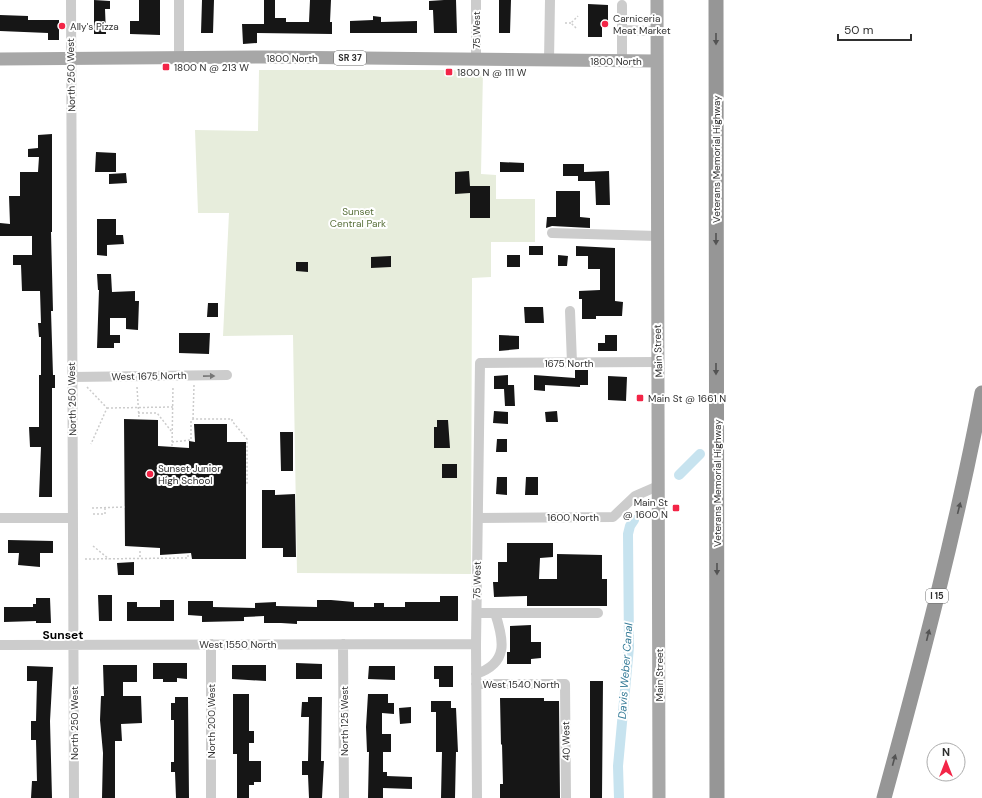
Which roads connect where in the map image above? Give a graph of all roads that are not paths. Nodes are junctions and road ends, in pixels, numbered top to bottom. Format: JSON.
{"nodes":[{"id":1,"x":71,"y":0,"type":"edge"},
{"id":2,"x":179,"y":0,"type":"edge"},
{"id":3,"x":476,"y":0,"type":"edge"},
{"id":4,"x":550,"y":0,"type":"edge"},
{"id":5,"x":657,"y":0,"type":"edge"},
{"id":6,"x":716,"y":0,"type":"edge"},
{"id":7,"x":622,"y":5,"type":"dead end"},
{"id":8,"x":622,"y":30,"type":"junction"},
{"id":9,"x":657,"y":30,"type":"junction"},
{"id":10,"x":179,"y":58,"type":"junction"},
{"id":11,"x":0,"y":59,"type":"edge"},
{"id":12,"x":72,"y":59,"type":"junction"},
{"id":13,"x":476,"y":59,"type":"junction"},
{"id":14,"x":549,"y":61,"type":"junction"},
{"id":15,"x":622,"y":61,"type":"junction"},
{"id":16,"x":656,"y":61,"type":"junction"},
{"id":17,"x":552,"y":233,"type":"dead end"},
{"id":18,"x":657,"y":236,"type":"junction"},
{"id":19,"x":570,"y":311,"type":"dead end"},
{"id":20,"x":658,"y":362,"type":"junction"},
{"id":21,"x":480,"y":363,"type":"joint"},
{"id":22,"x":572,"y":363,"type":"junction"},
{"id":23,"x":227,"y":375,"type":"dead end"},
{"id":24,"x":72,"y":377,"type":"junction"},
{"id":25,"x":982,"y":393,"type":"edge"},
{"id":26,"x":658,"y":486,"type":"junction"},
{"id":27,"x":0,"y":518,"type":"edge"},
{"id":28,"x":74,"y":518,"type":"junction"},
{"id":29,"x":478,"y":518,"type":"junction"},
{"id":30,"x":476,"y":613,"type":"junction"},
{"id":31,"x":495,"y":613,"type":"junction"},
{"id":32,"x":598,"y":613,"type":"dead end"},
{"id":33,"x":211,"y":644,"type":"junction"},
{"id":34,"x":343,"y":644,"type":"junction"},
{"id":35,"x":476,"y":644,"type":"junction"},
{"id":36,"x":0,"y":645,"type":"edge"},
{"id":37,"x":74,"y":645,"type":"junction"},
{"id":38,"x":476,"y":679,"type":"junction"},
{"id":39,"x":565,"y":684,"type":"joint"},
{"id":40,"x":74,"y":798,"type":"edge"},
{"id":41,"x":211,"y":798,"type":"edge"},
{"id":42,"x":344,"y":798,"type":"edge"},
{"id":43,"x":477,"y":798,"type":"edge"},
{"id":44,"x":566,"y":798,"type":"edge"},
{"id":45,"x":659,"y":798,"type":"edge"},
{"id":46,"x":717,"y":798,"type":"edge"},
{"id":47,"x":884,"y":798,"type":"edge"}],
"edges":[{"from":1,"to":12,"type":"street","name":"North 250 West"},
{"from":2,"to":10,"type":"street"},
{"from":3,"to":13,"type":"street","name":"75 West"},
{"from":4,"to":14,"type":"street"},
{"from":5,"to":9,"type":"main road","name":"Main Street"},
{"from":6,"to":46,"type":"highway","name":"Veterans Memorial Highway","one_way":true},
{"from":7,"to":8,"type":"street"},
{"from":8,"to":9,"type":"street"},
{"from":8,"to":15,"type":"street"},
{"from":9,"to":16,"type":"main road","name":"Main Street"},
{"from":10,"to":12,"type":"main road","name":"1800 North","number":"SR 37"},
{"from":10,"to":13,"type":"main road","name":"1800 North","number":"SR 37"},
{"from":11,"to":12,"type":"main road","name":"1800 North","number":"SR 37"},
{"from":12,"to":24,"type":"street","name":"North 250 West"},
{"from":13,"to":14,"type":"main road","name":"1800 North","number":"SR 37"},
{"from":14,"to":15,"type":"main road","name":"1800 North","number":"SR 37"},
{"from":15,"to":16,"type":"main road","name":"1800 North","number":"SR 37"},
{"from":16,"to":18,"type":"main road","name":"Main Street"},
{"from":17,"to":18,"type":"street"},
{"from":18,"to":20,"type":"main road","name":"Main Street"},
{"from":19,"to":22,"type":"street"},
{"from":20,"to":22,"type":"street","name":"1675 North"},
{"from":20,"to":26,"type":"main road","name":"Main Street"},
{"from":21,"to":22,"type":"street","name":"1675 North"},
{"from":21,"to":29,"type":"street","name":"75 West"},
{"from":24,"to":23,"type":"street","name":"West 1675 North","one_way":true},
{"from":24,"to":28,"type":"street","name":"North 250 West"},
{"from":47,"to":25,"type":"highway","number":"I 15","one_way":true},
{"from":26,"to":29,"type":"street","name":"1600 North"},
{"from":26,"to":45,"type":"main road","name":"Main Street"},
{"from":27,"to":28,"type":"street"},
{"from":28,"to":37,"type":"street","name":"North 250 West"},
{"from":29,"to":30,"type":"street","name":"75 West"},
{"from":30,"to":31,"type":"street"},
{"from":30,"to":35,"type":"street","name":"75 West"},
{"from":31,"to":32,"type":"street"},
{"from":31,"to":38,"type":"street"},
{"from":33,"to":34,"type":"street","name":"West 1550 North"},
{"from":33,"to":37,"type":"street","name":"West 1550 North"},
{"from":33,"to":41,"type":"street","name":"North 200 West"},
{"from":34,"to":35,"type":"street","name":"West 1550 North"},
{"from":34,"to":42,"type":"street","name":"North 125 West"},
{"from":35,"to":38,"type":"street","name":"75 West"},
{"from":36,"to":37,"type":"street","name":"West 1550 North"},
{"from":37,"to":40,"type":"street","name":"North 250 West"},
{"from":38,"to":39,"type":"street","name":"West 1540 North"},
{"from":38,"to":43,"type":"street","name":"75 West"},
{"from":39,"to":44,"type":"street","name":"40 West"}]}
